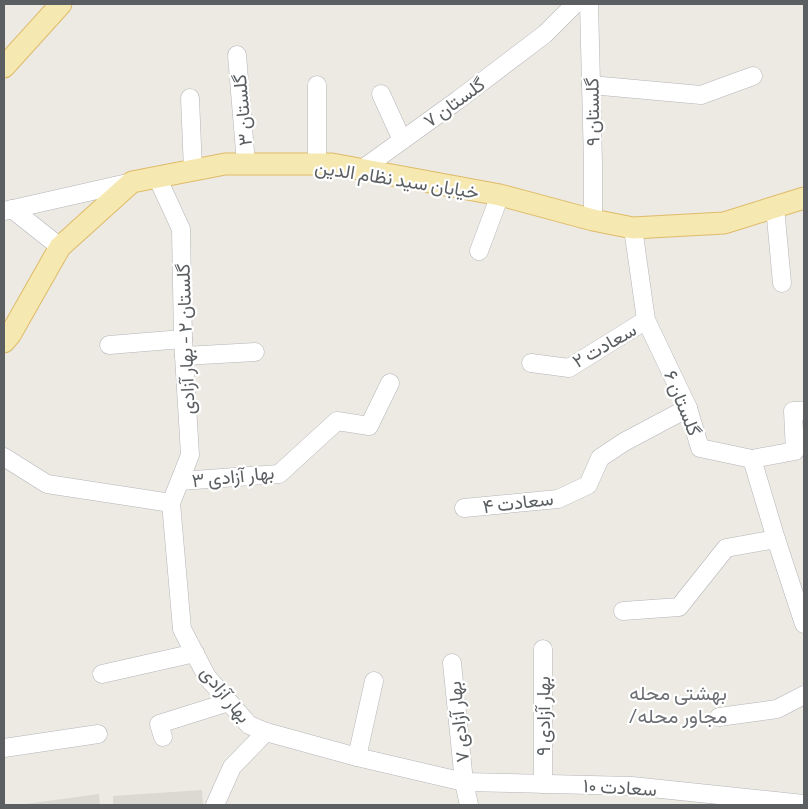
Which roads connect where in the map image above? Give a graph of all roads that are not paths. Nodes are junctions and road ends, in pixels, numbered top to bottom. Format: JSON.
{"nodes":[{"id":1,"x":61,"y":4,"type":"edge"},
{"id":2,"x":575,"y":4,"type":"edge"},
{"id":3,"x":589,"y":4,"type":"edge"},
{"id":4,"x":237,"y":55,"type":"dead end"},
{"id":5,"x":4,"y":67,"type":"edge"},
{"id":6,"x":753,"y":76,"type":"dead end"},
{"id":7,"x":317,"y":85,"type":"dead end"},
{"id":8,"x":591,"y":85,"type":"junction"},
{"id":9,"x":381,"y":94,"type":"dead end"},
{"id":10,"x":190,"y":98,"type":"dead end"},
{"id":11,"x":402,"y":140,"type":"junction"},
{"id":12,"x":246,"y":164,"type":"junction"},
{"id":13,"x":317,"y":164,"type":"junction"},
{"id":14,"x":193,"y":170,"type":"junction"},
{"id":15,"x":362,"y":170,"type":"junction"},
{"id":16,"x":157,"y":177,"type":"junction"},
{"id":17,"x":132,"y":182,"type":"junction"},
{"id":18,"x":500,"y":195,"type":"junction"},
{"id":19,"x":804,"y":198,"type":"edge"},
{"id":20,"x":775,"y":207,"type":"junction"},
{"id":21,"x":8,"y":210,"type":"edge"},
{"id":22,"x":593,"y":220,"type":"junction"},
{"id":23,"x":632,"y":228,"type":"junction"},
{"id":24,"x":60,"y":247,"type":"junction"},
{"id":25,"x":479,"y":251,"type":"dead end"},
{"id":26,"x":782,"y":282,"type":"dead end"},
{"id":27,"x":646,"y":320,"type":"junction"},
{"id":28,"x":4,"y":342,"type":"edge"},
{"id":29,"x":109,"y":345,"type":"dead end"},
{"id":30,"x":184,"y":347,"type":"junction"},
{"id":31,"x":255,"y":352,"type":"dead end"},
{"id":32,"x":532,"y":363,"type":"dead end"},
{"id":33,"x":390,"y":383,"type":"dead end"},
{"id":34,"x":688,"y":408,"type":"junction"},
{"id":35,"x":804,"y":411,"type":"edge"},
{"id":36,"x":4,"y":457,"type":"edge"},
{"id":37,"x":752,"y":459,"type":"junction"},
{"id":38,"x":180,"y":481,"type":"junction"},
{"id":39,"x":171,"y":503,"type":"junction"},
{"id":40,"x":464,"y":508,"type":"dead end"},
{"id":41,"x":776,"y":539,"type":"junction"},
{"id":42,"x":623,"y":611,"type":"dead end"},
{"id":43,"x":804,"y":624,"type":"edge"},
{"id":44,"x":543,"y":649,"type":"dead end"},
{"id":45,"x":195,"y":653,"type":"junction"},
{"id":46,"x":452,"y":663,"type":"dead end"},
{"id":47,"x":102,"y":674,"type":"dead end"},
{"id":48,"x":374,"y":681,"type":"dead end"},
{"id":49,"x":804,"y":695,"type":"edge"},
{"id":50,"x":229,"y":702,"type":"junction"},
{"id":51,"x":719,"y":717,"type":"dead end"},
{"id":52,"x":266,"y":732,"type":"junction"},
{"id":53,"x":98,"y":734,"type":"dead end"},
{"id":54,"x":164,"y":737,"type":"dead end"},
{"id":55,"x":4,"y":748,"type":"edge"},
{"id":56,"x":357,"y":757,"type":"junction"},
{"id":57,"x":464,"y":782,"type":"junction"},
{"id":58,"x":543,"y":784,"type":"junction"},
{"id":59,"x":804,"y":804,"type":"edge"},
{"id":60,"x":215,"y":805,"type":"edge"},
{"id":61,"x":469,"y":805,"type":"edge"}],
"edges":[{"from":1,"to":5,"type":"main road"},
{"from":2,"to":11,"type":"street","name":"گلستان ۷"},
{"from":3,"to":8,"type":"street","name":"گلستان ۹"},
{"from":4,"to":12,"type":"street","name":"گلستان ۳"},
{"from":6,"to":8,"type":"street"},
{"from":7,"to":13,"type":"street"},
{"from":8,"to":22,"type":"street","name":"گلستان ۹"},
{"from":9,"to":11,"type":"street"},
{"from":10,"to":14,"type":"street"},
{"from":11,"to":15,"type":"street","name":"گلستان ۷"},
{"from":12,"to":13,"type":"main road","name":"خیابان سید نظام الدین"},
{"from":12,"to":14,"type":"main road","name":"خیابان سید نظام الدین"},
{"from":13,"to":15,"type":"main road","name":"خیابان سید نظام الدین"},
{"from":14,"to":16,"type":"main road","name":"خیابان سید نظام الدین"},
{"from":15,"to":18,"type":"main road","name":"خیابان سید نظام الدین"},
{"from":16,"to":17,"type":"main road","name":"خیابان سید نظام الدین"},
{"from":16,"to":30,"type":"street","name":"گلستان ۲ - بهار آزادی"},
{"from":17,"to":21,"type":"street"},
{"from":17,"to":24,"type":"main road"},
{"from":18,"to":22,"type":"main road","name":"خیابان سید نظام الدین"},
{"from":18,"to":25,"type":"street"},
{"from":19,"to":20,"type":"main road","name":"خیابان سید نظام الدین"},
{"from":20,"to":23,"type":"main road","name":"خیابان سید نظام الدین"},
{"from":20,"to":26,"type":"street"},
{"from":21,"to":24,"type":"street"},
{"from":22,"to":23,"type":"main road","name":"خیابان سید نظام الدین"},
{"from":23,"to":27,"type":"street","name":"گلستان ۶"},
{"from":24,"to":28,"type":"main road"},
{"from":27,"to":32,"type":"street","name":"سعادت ۲"},
{"from":27,"to":34,"type":"street","name":"گلستان ۶"},
{"from":29,"to":30,"type":"street"},
{"from":30,"to":31,"type":"street"},
{"from":30,"to":38,"type":"street","name":"گلستان ۲ - بهار آزادی"},
{"from":33,"to":38,"type":"street","name":"بهار آزادی ۳"},
{"from":34,"to":37,"type":"street","name":"گلستان ۶"},
{"from":34,"to":40,"type":"street","name":"سعادت ۴"},
{"from":35,"to":37,"type":"street"},
{"from":36,"to":39,"type":"street"},
{"from":37,"to":41,"type":"street"},
{"from":38,"to":39,"type":"street","name":"گلستان ۲ - بهار آزادی"},
{"from":39,"to":45,"type":"street","name":"بهار آزادی"},
{"from":41,"to":42,"type":"street"},
{"from":41,"to":43,"type":"street"},
{"from":44,"to":58,"type":"street","name":"بهار آزادی ۹"},
{"from":45,"to":47,"type":"street"},
{"from":45,"to":50,"type":"street","name":"بهار آزادی"},
{"from":46,"to":57,"type":"street","name":"بهار آزادی ۷"},
{"from":48,"to":56,"type":"street"},
{"from":49,"to":51,"type":"street"},
{"from":50,"to":52,"type":"street","name":"بهار آزادی"},
{"from":50,"to":54,"type":"street"},
{"from":52,"to":56,"type":"street","name":"بهار آزادی"},
{"from":52,"to":60,"type":"street"},
{"from":53,"to":55,"type":"street"},
{"from":56,"to":57,"type":"street","name":"بهار آزادی"},
{"from":57,"to":58,"type":"street","name":"سعادت ۱۰"},
{"from":57,"to":61,"type":"street","name":"بهار آزادی ۷"},
{"from":58,"to":59,"type":"street","name":"سعادت ۱۰"}]}
